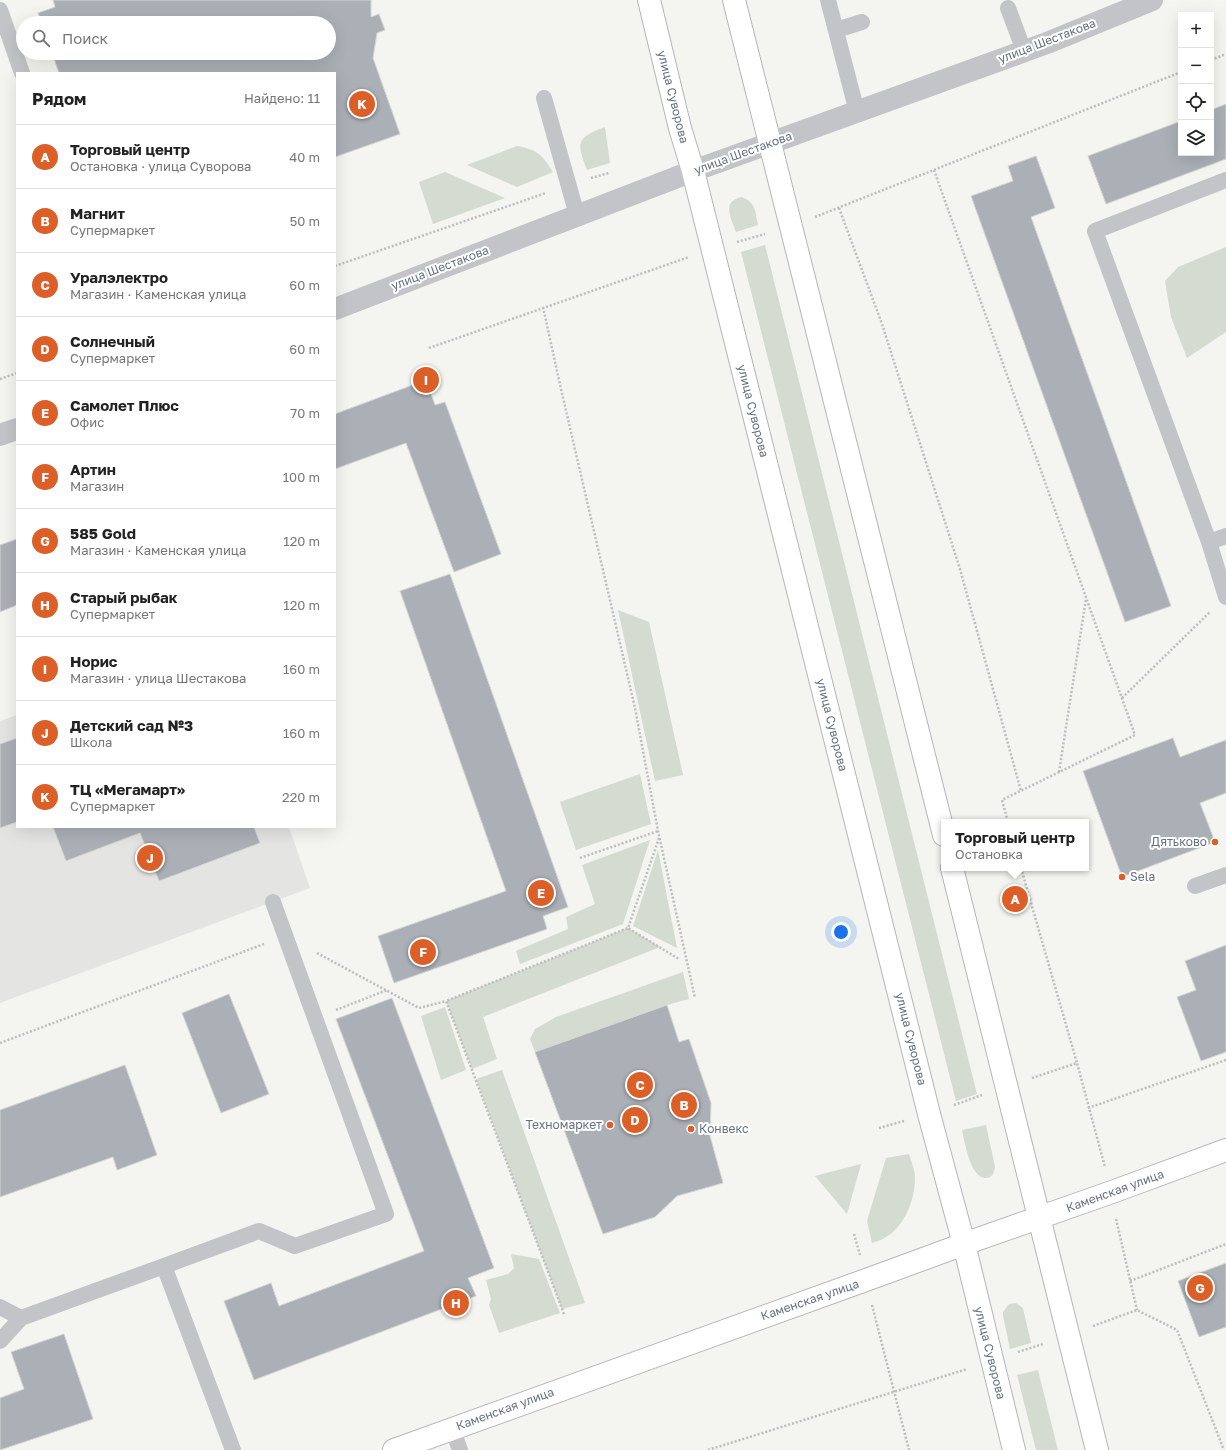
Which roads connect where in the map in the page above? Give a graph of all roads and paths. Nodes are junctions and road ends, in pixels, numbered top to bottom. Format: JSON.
{"nodes":[{"id":1,"x":649,"y":0,"type":"edge"},
{"id":2,"x":734,"y":0,"type":"edge"},
{"id":3,"x":828,"y":0,"type":"edge"},
{"id":4,"x":1152,"y":0,"type":"edge"},
{"id":5,"x":1008,"y":8,"type":"dead end"},
{"id":6,"x":0,"y":10,"type":"edge"},
{"id":7,"x":862,"y":22,"type":"dead end"},
{"id":8,"x":836,"y":30,"type":"junction"},
{"id":9,"x":1024,"y":51,"type":"junction"},
{"id":10,"x":1226,"y":54,"type":"edge"},
{"id":11,"x":16,"y":56,"type":"edge"},
{"id":12,"x":1214,"y":59,"type":"edge"},
{"id":13,"x":17,"y":60,"type":"edge"},
{"id":14,"x":22,"y":72,"type":"edge"},
{"id":15,"x":544,"y":98,"type":"dead end"},
{"id":16,"x":857,"y":112,"type":"junction"},
{"id":17,"x":771,"y":143,"type":"junction"},
{"id":18,"x":934,"y":170,"type":"dead end"},
{"id":19,"x":693,"y":171,"type":"junction"},
{"id":20,"x":611,"y":173,"type":"dead end"},
{"id":21,"x":1226,"y":180,"type":"edge"},
{"id":22,"x":567,"y":186,"type":"junction"},
{"id":23,"x":839,"y":208,"type":"dead end"},
{"id":24,"x":576,"y":215,"type":"junction"},
{"id":25,"x":336,"y":266,"type":"edge"},
{"id":26,"x":543,"y":307,"type":"dead end"},
{"id":27,"x":336,"y":309,"type":"edge"},
{"id":28,"x":16,"y":373,"type":"edge"},
{"id":29,"x":0,"y":379,"type":"edge"},
{"id":30,"x":16,"y":429,"type":"edge"},
{"id":31,"x":0,"y":435,"type":"edge"},
{"id":32,"x":1226,"y":536,"type":"edge"},
{"id":33,"x":1209,"y":542,"type":"junction"},
{"id":34,"x":1226,"y":597,"type":"edge"},
{"id":35,"x":1086,"y":599,"type":"junction"},
{"id":36,"x":1122,"y":698,"type":"junction"},
{"id":37,"x":1059,"y":772,"type":"junction"},
{"id":38,"x":1021,"y":791,"type":"junction"},
{"id":39,"x":1007,"y":819,"type":"edge"},
{"id":40,"x":941,"y":823,"type":"edge"},
{"id":41,"x":658,"y":831,"type":"junction"},
{"id":42,"x":660,"y":837,"type":"junction"},
{"id":43,"x":580,"y":858,"type":"dead end"},
{"id":44,"x":953,"y":871,"type":"edge"},
{"id":45,"x":1022,"y":871,"type":"edge"},
{"id":46,"x":1226,"y":875,"type":"edge"},
{"id":47,"x":1195,"y":886,"type":"dead end"},
{"id":48,"x":273,"y":902,"type":"dead end"},
{"id":49,"x":628,"y":928,"type":"junction"},
{"id":50,"x":285,"y":936,"type":"junction"},
{"id":51,"x":679,"y":959,"type":"dead end"},
{"id":52,"x":387,"y":990,"type":"junction"},
{"id":53,"x":695,"y":998,"type":"dead end"},
{"id":54,"x":446,"y":1000,"type":"junction"},
{"id":55,"x":315,"y":1018,"type":"junction"},
{"id":56,"x":0,"y":1043,"type":"edge"},
{"id":57,"x":1226,"y":1060,"type":"edge"},
{"id":58,"x":1076,"y":1063,"type":"dead end"},
{"id":59,"x":1088,"y":1108,"type":"dead end"},
{"id":60,"x":1226,"y":1150,"type":"edge"},
{"id":61,"x":1040,"y":1217,"type":"junction"},
{"id":62,"x":854,"y":1234,"type":"dead end"},
{"id":63,"x":964,"y":1244,"type":"junction"},
{"id":64,"x":1226,"y":1244,"type":"edge"},
{"id":65,"x":164,"y":1266,"type":"junction"},
{"id":66,"x":866,"y":1280,"type":"junction"},
{"id":67,"x":1130,"y":1280,"type":"dead end"},
{"id":68,"x":0,"y":1307,"type":"edge"},
{"id":69,"x":564,"y":1314,"type":"dead end"},
{"id":70,"x":21,"y":1318,"type":"junction"},
{"id":71,"x":1069,"y":1335,"type":"junction"},
{"id":72,"x":0,"y":1340,"type":"edge"},
{"id":73,"x":992,"y":1361,"type":"junction"},
{"id":74,"x":893,"y":1393,"type":"junction"},
{"id":75,"x":452,"y":1428,"type":"junction"},
{"id":76,"x":233,"y":1450,"type":"edge"},
{"id":77,"x":394,"y":1450,"type":"edge"},
{"id":78,"x":460,"y":1450,"type":"edge"},
{"id":79,"x":708,"y":1450,"type":"edge"},
{"id":80,"x":909,"y":1450,"type":"edge"},
{"id":81,"x":1014,"y":1450,"type":"edge"},
{"id":82,"x":1097,"y":1450,"type":"edge"},
{"id":83,"x":1224,"y":1450,"type":"edge"}],
"edges":[{"from":1,"to":19,"type":"main road","name":"улица Суворова"},
{"from":2,"to":17,"type":"main road"},
{"from":3,"to":8,"type":"lane"},
{"from":4,"to":9,"type":"street","name":"улица Шестакова"},
{"from":5,"to":9,"type":"lane"},
{"from":6,"to":11,"type":"lane"},
{"from":7,"to":8,"type":"lane"},
{"from":8,"to":16,"type":"lane"},
{"from":9,"to":16,"type":"street","name":"улица Шестакова"},
{"from":10,"to":12,"type":"path"},
{"from":13,"to":14,"type":"lane"},
{"from":15,"to":22,"type":"lane"},
{"from":16,"to":17,"type":"street","name":"улица Шестакова"},
{"from":17,"to":19,"type":"street","name":"улица Шестакова"},
{"from":17,"to":40,"type":"main road"},
{"from":18,"to":35,"type":"path"},
{"from":19,"to":24,"type":"street","name":"улица Шестакова"},
{"from":19,"to":63,"type":"main road","name":"улица Суворова"},
{"from":20,"to":22,"type":"path"},
{"from":21,"to":33,"type":"lane"},
{"from":22,"to":24,"type":"lane"},
{"from":22,"to":25,"type":"path"},
{"from":23,"to":38,"type":"path"},
{"from":24,"to":27,"type":"street","name":"улица Шестакова"},
{"from":26,"to":41,"type":"path"},
{"from":28,"to":29,"type":"path"},
{"from":30,"to":31,"type":"street"},
{"from":32,"to":33,"type":"lane"},
{"from":33,"to":34,"type":"lane"},
{"from":34,"to":36,"type":"path"},
{"from":35,"to":36,"type":"path"},
{"from":35,"to":37,"type":"path"},
{"from":36,"to":37,"type":"path"},
{"from":37,"to":38,"type":"path"},
{"from":38,"to":39,"type":"path"},
{"from":41,"to":42,"type":"path"},
{"from":41,"to":43,"type":"path"},
{"from":42,"to":49,"type":"path"},
{"from":42,"to":53,"type":"path"},
{"from":44,"to":61,"type":"main road"},
{"from":45,"to":58,"type":"path"},
{"from":46,"to":47,"type":"lane"},
{"from":48,"to":50,"type":"lane"},
{"from":49,"to":51,"type":"path"},
{"from":49,"to":54,"type":"path"},
{"from":50,"to":52,"type":"path"},
{"from":50,"to":55,"type":"lane"},
{"from":50,"to":56,"type":"path"},
{"from":52,"to":54,"type":"path"},
{"from":52,"to":55,"type":"path"},
{"from":54,"to":69,"type":"path"},
{"from":55,"to":65,"type":"lane"},
{"from":57,"to":59,"type":"path"},
{"from":60,"to":61,"type":"main road","name":"Каменская улица"},
{"from":61,"to":63,"type":"main road","name":"Каменская улица"},
{"from":61,"to":71,"type":"main road"},
{"from":62,"to":66,"type":"path"},
{"from":63,"to":66,"type":"main road","name":"Каменская улица"},
{"from":63,"to":73,"type":"main road","name":"улица Суворова"},
{"from":64,"to":67,"type":"path"},
{"from":65,"to":70,"type":"lane"},
{"from":65,"to":76,"type":"lane"},
{"from":66,"to":74,"type":"path"},
{"from":66,"to":75,"type":"main road","name":"Каменская улица"},
{"from":68,"to":70,"type":"lane"},
{"from":70,"to":72,"type":"lane"},
{"from":71,"to":73,"type":"path"},
{"from":71,"to":82,"type":"main road"},
{"from":71,"to":83,"type":"path"},
{"from":73,"to":74,"type":"path"},
{"from":73,"to":81,"type":"main road","name":"улица Суворова"},
{"from":74,"to":79,"type":"path"},
{"from":74,"to":80,"type":"path"},
{"from":75,"to":77,"type":"main road","name":"Каменская улица"},
{"from":75,"to":78,"type":"lane"}]}
